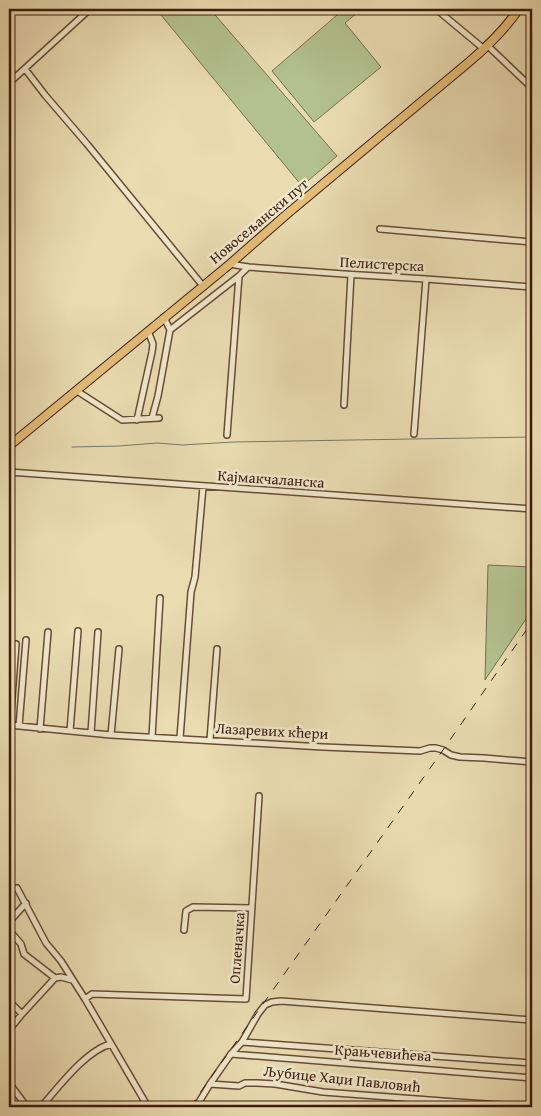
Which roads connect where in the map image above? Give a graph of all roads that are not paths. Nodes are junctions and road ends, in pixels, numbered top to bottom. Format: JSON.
{"nodes":[{"id":1,"x":90,"y":9,"type":"edge"},
{"id":2,"x":436,"y":9,"type":"edge"},
{"id":3,"x":520,"y":9,"type":"edge"},
{"id":4,"x":486,"y":48,"type":"junction"},
{"id":5,"x":25,"y":69,"type":"junction"},
{"id":6,"x":9,"y":83,"type":"edge"},
{"id":7,"x":532,"y":88,"type":"edge"},
{"id":8,"x":380,"y":229,"type":"dead end"},
{"id":9,"x":532,"y":242,"type":"edge"},
{"id":10,"x":230,"y":264,"type":"junction"},
{"id":11,"x":248,"y":267,"type":"junction"},
{"id":12,"x":351,"y":275,"type":"junction"},
{"id":13,"x":239,"y":276,"type":"junction"},
{"id":14,"x":426,"y":279,"type":"junction"},
{"id":15,"x":203,"y":286,"type":"junction"},
{"id":16,"x":532,"y":287,"type":"edge"},
{"id":17,"x":164,"y":317,"type":"junction"},
{"id":18,"x":170,"y":330,"type":"junction"},
{"id":19,"x":148,"y":331,"type":"junction"},
{"id":20,"x":77,"y":391,"type":"junction"},
{"id":21,"x":344,"y":405,"type":"dead end"},
{"id":22,"x":152,"y":418,"type":"junction"},
{"id":23,"x":159,"y":418,"type":"dead end"},
{"id":24,"x":137,"y":420,"type":"junction"},
{"id":25,"x":414,"y":434,"type":"dead end"},
{"id":26,"x":227,"y":435,"type":"dead end"},
{"id":27,"x":9,"y":446,"type":"edge"},
{"id":28,"x":9,"y":472,"type":"edge"},
{"id":29,"x":203,"y":487,"type":"junction"},
{"id":30,"x":532,"y":510,"type":"edge"},
{"id":31,"x":160,"y":598,"type":"dead end"},
{"id":32,"x":78,"y":631,"type":"dead end"},
{"id":33,"x":48,"y":632,"type":"dead end"},
{"id":34,"x":98,"y":632,"type":"dead end"},
{"id":35,"x":26,"y":640,"type":"dead end"},
{"id":36,"x":16,"y":644,"type":"dead end"},
{"id":37,"x":119,"y":649,"type":"dead end"},
{"id":38,"x":217,"y":649,"type":"dead end"},
{"id":39,"x":9,"y":725,"type":"edge"},
{"id":40,"x":19,"y":726,"type":"junction"},
{"id":41,"x":40,"y":729,"type":"junction"},
{"id":42,"x":70,"y":731,"type":"junction"},
{"id":43,"x":90,"y":733,"type":"junction"},
{"id":44,"x":111,"y":735,"type":"junction"},
{"id":45,"x":152,"y":737,"type":"junction"},
{"id":46,"x":180,"y":738,"type":"junction"},
{"id":47,"x":210,"y":740,"type":"junction"},
{"id":48,"x":532,"y":762,"type":"edge"},
{"id":49,"x":259,"y":796,"type":"dead end"},
{"id":50,"x":17,"y":888,"type":"dead end"},
{"id":51,"x":26,"y":903,"type":"junction"},
{"id":52,"x":252,"y":908,"type":"junction"},
{"id":53,"x":9,"y":922,"type":"edge"},
{"id":54,"x":9,"y":930,"type":"edge"},
{"id":55,"x":184,"y":930,"type":"dead end"},
{"id":56,"x":55,"y":978,"type":"junction"},
{"id":57,"x":73,"y":981,"type":"junction"},
{"id":58,"x":85,"y":999,"type":"junction"},
{"id":59,"x":9,"y":1001,"type":"edge"},
{"id":60,"x":22,"y":1014,"type":"junction"},
{"id":61,"x":532,"y":1020,"type":"edge"},
{"id":62,"x":9,"y":1030,"type":"edge"},
{"id":63,"x":242,"y":1042,"type":"junction"},
{"id":64,"x":111,"y":1044,"type":"junction"},
{"id":65,"x":231,"y":1054,"type":"junction"},
{"id":66,"x":532,"y":1063,"type":"edge"},
{"id":67,"x":532,"y":1078,"type":"edge"},
{"id":68,"x":9,"y":1083,"type":"edge"},
{"id":69,"x":210,"y":1084,"type":"junction"},
{"id":70,"x":532,"y":1095,"type":"edge"},
{"id":71,"x":27,"y":1107,"type":"edge"},
{"id":72,"x":41,"y":1107,"type":"edge"},
{"id":73,"x":148,"y":1107,"type":"edge"},
{"id":74,"x":196,"y":1107,"type":"edge"},
{"id":75,"x":531,"y":1107,"type":"edge"}],
"edges":[{"from":1,"to":5,"type":"street"},
{"from":2,"to":4,"type":"street"},
{"from":3,"to":4,"type":"main road","name":"Новосељански пут"},
{"from":4,"to":7,"type":"street"},
{"from":4,"to":10,"type":"main road","name":"Новосељански пут"},
{"from":5,"to":6,"type":"street"},
{"from":5,"to":15,"type":"street"},
{"from":8,"to":9,"type":"street"},
{"from":10,"to":11,"type":"street","name":"Пелистерска"},
{"from":10,"to":15,"type":"main road","name":"Новосељански пут"},
{"from":11,"to":12,"type":"street","name":"Пелистерска"},
{"from":11,"to":13,"type":"street"},
{"from":12,"to":14,"type":"street","name":"Пелистерска"},
{"from":12,"to":21,"type":"street"},
{"from":13,"to":18,"type":"street"},
{"from":13,"to":26,"type":"street"},
{"from":14,"to":16,"type":"street","name":"Пелистерска"},
{"from":14,"to":25,"type":"street"},
{"from":15,"to":17,"type":"main road","name":"Новосељански пут"},
{"from":17,"to":18,"type":"street"},
{"from":17,"to":19,"type":"main road","name":"Новосељански пут"},
{"from":18,"to":22,"type":"street"},
{"from":19,"to":20,"type":"main road","name":"Новосељански пут"},
{"from":19,"to":24,"type":"street"},
{"from":20,"to":24,"type":"street"},
{"from":20,"to":27,"type":"main road","name":"Новосељански пут"},
{"from":22,"to":23,"type":"street"},
{"from":22,"to":24,"type":"street"},
{"from":28,"to":29,"type":"street","name":"Кајмакчаланска"},
{"from":29,"to":30,"type":"street","name":"Кајмакчаланска"},
{"from":29,"to":46,"type":"street"},
{"from":31,"to":45,"type":"street"},
{"from":32,"to":42,"type":"street"},
{"from":33,"to":41,"type":"street"},
{"from":34,"to":43,"type":"street"},
{"from":35,"to":40,"type":"street"},
{"from":36,"to":39,"type":"street"},
{"from":37,"to":44,"type":"street"},
{"from":38,"to":47,"type":"street"},
{"from":39,"to":40,"type":"street","name":"Лазаревих кћери"},
{"from":40,"to":41,"type":"street","name":"Лазаревих кћери"},
{"from":41,"to":42,"type":"street","name":"Лазаревих кћери"},
{"from":42,"to":43,"type":"street","name":"Лазаревих кћери"},
{"from":43,"to":44,"type":"street","name":"Лазаревих кћери"},
{"from":44,"to":45,"type":"street","name":"Лазаревих кћери"},
{"from":45,"to":46,"type":"street","name":"Лазаревих кћери"},
{"from":46,"to":47,"type":"street","name":"Лазаревих кћери"},
{"from":47,"to":48,"type":"street","name":"Лазаревих кћери"},
{"from":49,"to":52,"type":"street","name":"Опленачка"},
{"from":50,"to":51,"type":"street"},
{"from":51,"to":53,"type":"street"},
{"from":51,"to":57,"type":"street"},
{"from":52,"to":55,"type":"street"},
{"from":52,"to":58,"type":"street","name":"Опленачка"},
{"from":54,"to":56,"type":"street"},
{"from":56,"to":57,"type":"street"},
{"from":56,"to":60,"type":"street"},
{"from":57,"to":58,"type":"street"},
{"from":58,"to":64,"type":"street"},
{"from":59,"to":60,"type":"street"},
{"from":60,"to":62,"type":"street"},
{"from":61,"to":63,"type":"street"},
{"from":63,"to":65,"type":"street"},
{"from":63,"to":66,"type":"street"},
{"from":64,"to":72,"type":"street"},
{"from":64,"to":73,"type":"street"},
{"from":65,"to":67,"type":"street","name":"Крањчевићева"},
{"from":65,"to":69,"type":"street"},
{"from":68,"to":71,"type":"street"},
{"from":69,"to":74,"type":"street"},
{"from":69,"to":75,"type":"street","name":"Љубице Хаџи Павловић"},
{"from":70,"to":75,"type":"street"}]}
